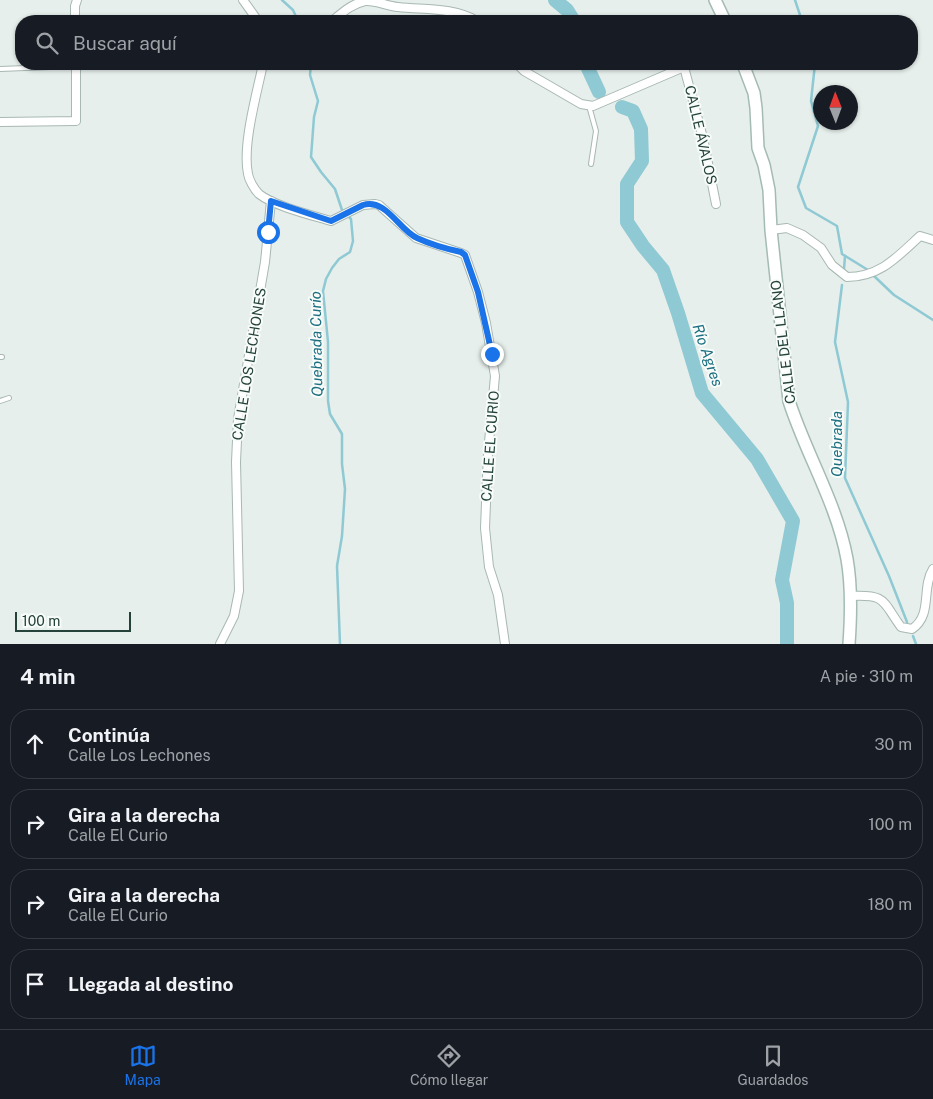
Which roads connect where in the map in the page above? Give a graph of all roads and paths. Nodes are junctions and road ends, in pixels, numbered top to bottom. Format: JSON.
{"nodes":[{"id":1,"x":77,"y":0,"type":"edge"},
{"id":2,"x":243,"y":0,"type":"edge"},
{"id":3,"x":419,"y":0,"type":"edge"},
{"id":4,"x":715,"y":0,"type":"edge"},
{"id":5,"x":424,"y":9,"type":"junction"},
{"id":6,"x":75,"y":15,"type":"edge"},
{"id":7,"x":254,"y":15,"type":"edge"},
{"id":8,"x":340,"y":15,"type":"edge"},
{"id":9,"x":465,"y":15,"type":"edge"},
{"id":10,"x":722,"y":15,"type":"edge"},
{"id":11,"x":15,"y":68,"type":"edge"},
{"id":12,"x":0,"y":69,"type":"edge"},
{"id":13,"x":76,"y":70,"type":"edge"},
{"id":14,"x":262,"y":70,"type":"edge"},
{"id":15,"x":523,"y":70,"type":"edge"},
{"id":16,"x":675,"y":70,"type":"edge"},
{"id":17,"x":687,"y":70,"type":"edge"},
{"id":18,"x":746,"y":70,"type":"edge"},
{"id":19,"x":589,"y":106,"type":"junction"},
{"id":20,"x":0,"y":122,"type":"edge"},
{"id":21,"x":591,"y":164,"type":"dead end"},
{"id":22,"x":271,"y":201,"type":"junction"},
{"id":23,"x":716,"y":204,"type":"dead end"},
{"id":24,"x":771,"y":230,"type":"junction"},
{"id":25,"x":933,"y":240,"type":"edge"},
{"id":26,"x":9,"y":398,"type":"dead end"},
{"id":27,"x":0,"y":401,"type":"edge"},
{"id":28,"x":933,"y":569,"type":"edge"},
{"id":29,"x":850,"y":596,"type":"junction"},
{"id":30,"x":220,"y":644,"type":"edge"},
{"id":31,"x":505,"y":644,"type":"edge"},
{"id":32,"x":849,"y":644,"type":"edge"}],
"edges":[{"from":1,"to":6,"type":"street"},
{"from":2,"to":7,"type":"street"},
{"from":3,"to":5,"type":"street"},
{"from":4,"to":10,"type":"main road"},
{"from":5,"to":8,"type":"street"},
{"from":5,"to":9,"type":"street"},
{"from":11,"to":12,"type":"lane"},
{"from":13,"to":20,"type":"street"},
{"from":14,"to":22,"type":"street","name":"CALLE EL CURIO"},
{"from":15,"to":19,"type":"street"},
{"from":16,"to":19,"type":"street"},
{"from":17,"to":23,"type":"street","name":"CALLE ÁVALOS"},
{"from":18,"to":24,"type":"main road","name":"CALLE DEL LLANO"},
{"from":19,"to":21,"type":"lane"},
{"from":22,"to":30,"type":"street","name":"CALLE LOS LECHONES"},
{"from":22,"to":31,"type":"street","name":"CALLE EL CURIO"},
{"from":24,"to":25,"type":"street"},
{"from":24,"to":29,"type":"main road","name":"CALLE DEL LLANO"},
{"from":26,"to":27,"type":"lane"},
{"from":28,"to":29,"type":"street"},
{"from":29,"to":32,"type":"main road","name":"CALLE DEL LLANO"}]}
